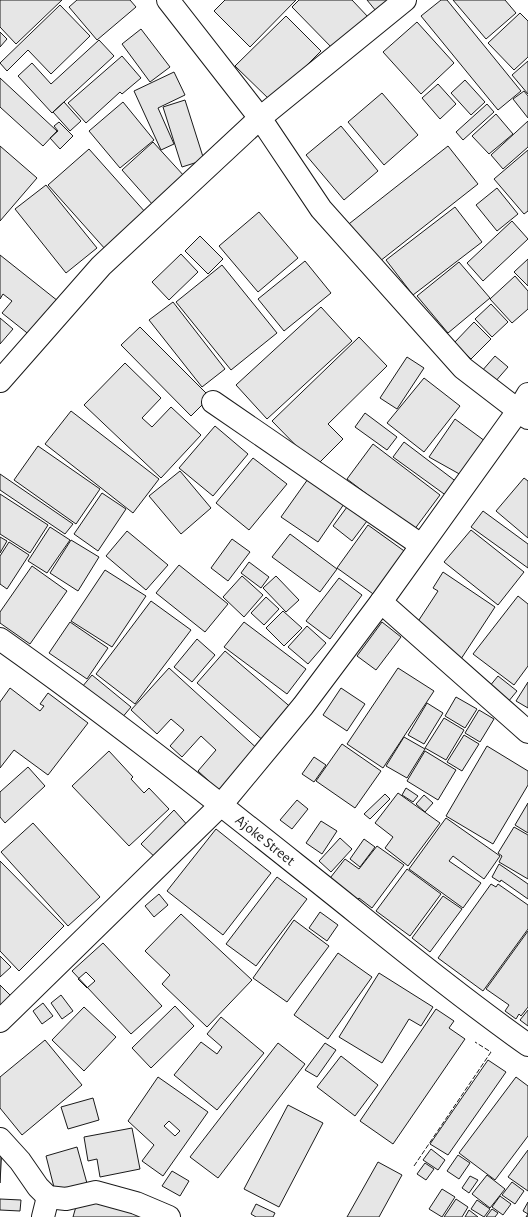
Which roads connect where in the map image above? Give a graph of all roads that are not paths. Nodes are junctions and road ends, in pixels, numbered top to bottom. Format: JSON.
{"nodes":[{"id":1,"x":168,"y":0,"type":"edge"},
{"id":2,"x":405,"y":0,"type":"edge"},
{"id":3,"x":260,"y":118,"type":"junction"},
{"id":4,"x":0,"y":381,"type":"edge"},
{"id":5,"x":213,"y":402,"type":"dead end"},
{"id":6,"x":525,"y":408,"type":"edge"},
{"id":7,"x":421,"y":545,"type":"junction"},
{"id":8,"x":381,"y":602,"type":"junction"},
{"id":9,"x":0,"y":638,"type":"edge"},
{"id":10,"x":528,"y":732,"type":"edge"},
{"id":11,"x":221,"y":805,"type":"junction"},
{"id":12,"x":0,"y":1021,"type":"edge"},
{"id":13,"x":528,"y":1045,"type":"edge"},
{"id":14,"x":0,"y":1139,"type":"edge"},
{"id":15,"x":45,"y":1207,"type":"edge"},
{"id":16,"x":169,"y":1217,"type":"edge"}],
"edges":[{"from":1,"to":3,"type":"street"},
{"from":2,"to":3,"type":"street"},
{"from":3,"to":4,"type":"street"},
{"from":3,"to":6,"type":"street"},
{"from":5,"to":7,"type":"street"},
{"from":6,"to":7,"type":"street"},
{"from":7,"to":8,"type":"street"},
{"from":8,"to":10,"type":"street"},
{"from":8,"to":11,"type":"street"},
{"from":9,"to":11,"type":"street","name":"Ajoke Street"},
{"from":11,"to":12,"type":"street"},
{"from":11,"to":13,"type":"street","name":"Ajoke Street"},
{"from":14,"to":15,"type":"street"},
{"from":15,"to":16,"type":"street"}]}
